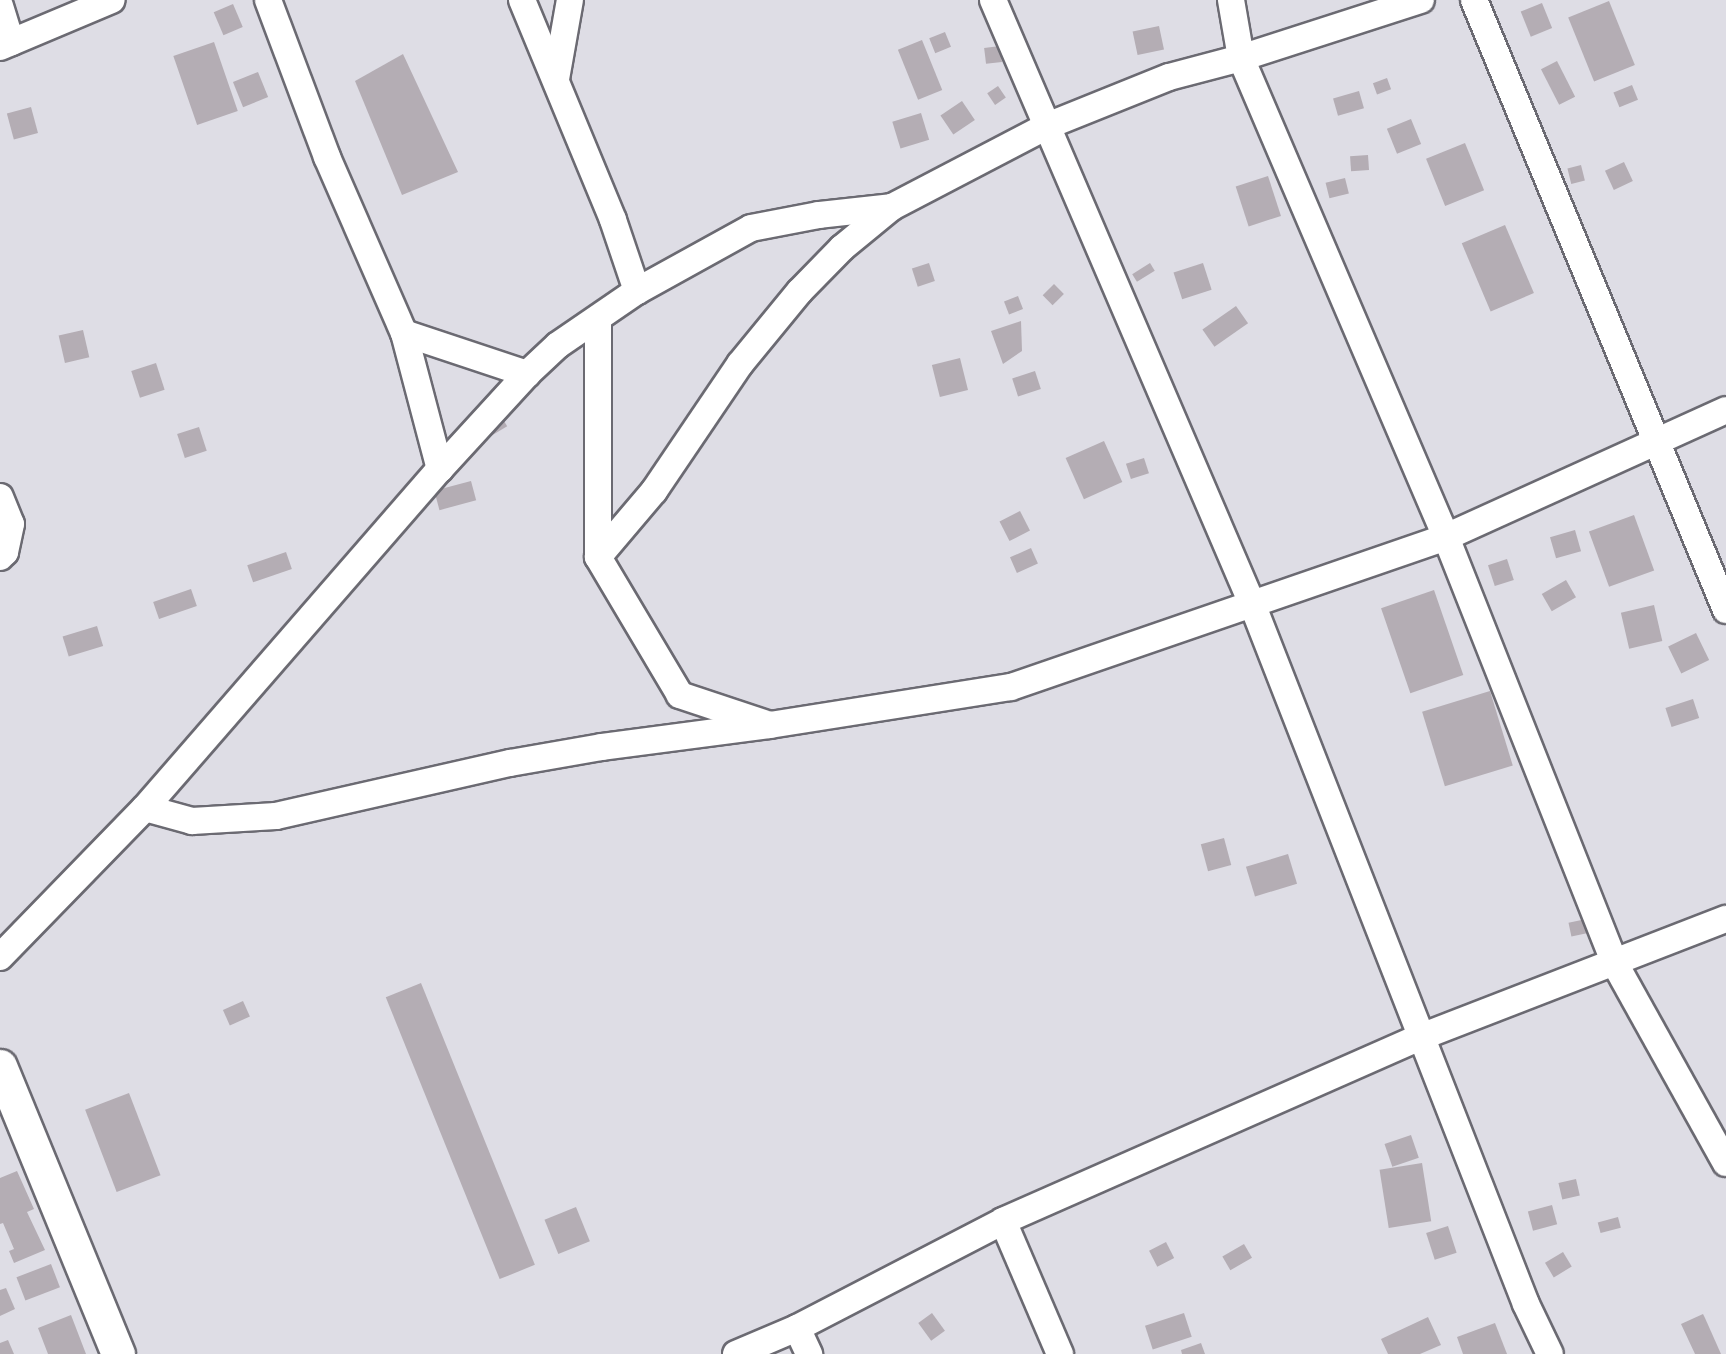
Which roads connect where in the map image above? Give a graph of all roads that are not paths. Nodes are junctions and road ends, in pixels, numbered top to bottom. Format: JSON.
{"nodes":[{"id":1,"x":112,"y":0,"type":"edge"},
{"id":2,"x":268,"y":0,"type":"edge"},
{"id":3,"x":522,"y":0,"type":"edge"},
{"id":4,"x":570,"y":0,"type":"edge"},
{"id":5,"x":993,"y":0,"type":"edge"},
{"id":6,"x":1232,"y":0,"type":"edge"},
{"id":7,"x":1421,"y":0,"type":"edge"},
{"id":8,"x":1473,"y":0,"type":"edge"},
{"id":9,"x":0,"y":6,"type":"edge"},
{"id":10,"x":6,"y":45,"type":"edge"},
{"id":11,"x":1241,"y":58,"type":"junction"},
{"id":12,"x":556,"y":79,"type":"junction"},
{"id":13,"x":1047,"y":126,"type":"junction"},
{"id":14,"x":892,"y":207,"type":"junction"},
{"id":15,"x":637,"y":291,"type":"junction"},
{"id":16,"x":598,"y":319,"type":"junction"},
{"id":17,"x":404,"y":333,"type":"junction"},
{"id":18,"x":527,"y":374,"type":"junction"},
{"id":19,"x":1726,"y":410,"type":"edge"},
{"id":20,"x":1657,"y":442,"type":"junction"},
{"id":21,"x":440,"y":469,"type":"junction"},
{"id":22,"x":0,"y":497,"type":"edge"},
{"id":23,"x":1446,"y":537,"type":"junction"},
{"id":24,"x":0,"y":557,"type":"edge"},
{"id":25,"x":598,"y":557,"type":"junction"},
{"id":26,"x":1253,"y":606,"type":"junction"},
{"id":27,"x":1726,"y":610,"type":"edge"},
{"id":28,"x":770,"y":725,"type":"junction"},
{"id":29,"x":145,"y":808,"type":"junction"},
{"id":30,"x":1726,"y":920,"type":"edge"},
{"id":31,"x":0,"y":957,"type":"edge"},
{"id":32,"x":1614,"y":962,"type":"junction"},
{"id":33,"x":1420,"y":1036,"type":"junction"},
{"id":34,"x":0,"y":1066,"type":"edge"},
{"id":35,"x":8,"y":1109,"type":"edge"},
{"id":36,"x":1726,"y":1162,"type":"edge"},
{"id":37,"x":1003,"y":1221,"type":"junction"},
{"id":38,"x":797,"y":1328,"type":"junction"},
{"id":39,"x":118,"y":1354,"type":"edge"},
{"id":40,"x":736,"y":1354,"type":"edge"},
{"id":41,"x":809,"y":1354,"type":"edge"},
{"id":42,"x":1060,"y":1354,"type":"edge"},
{"id":43,"x":1550,"y":1354,"type":"edge"}],
"edges":[{"from":1,"to":10,"type":"street"},
{"from":2,"to":17,"type":"street"},
{"from":3,"to":12,"type":"street"},
{"from":4,"to":12,"type":"street"},
{"from":5,"to":13,"type":"street"},
{"from":6,"to":11,"type":"street"},
{"from":7,"to":11,"type":"street"},
{"from":8,"to":20,"type":"street"},
{"from":9,"to":10,"type":"street"},
{"from":11,"to":13,"type":"street"},
{"from":11,"to":23,"type":"street"},
{"from":12,"to":15,"type":"street"},
{"from":13,"to":14,"type":"street"},
{"from":13,"to":26,"type":"street"},
{"from":14,"to":15,"type":"street"},
{"from":14,"to":25,"type":"street"},
{"from":15,"to":16,"type":"street"},
{"from":16,"to":18,"type":"street"},
{"from":16,"to":25,"type":"street"},
{"from":17,"to":18,"type":"street"},
{"from":17,"to":21,"type":"street"},
{"from":18,"to":21,"type":"street"},
{"from":19,"to":20,"type":"street"},
{"from":20,"to":23,"type":"street"},
{"from":20,"to":27,"type":"street"},
{"from":21,"to":29,"type":"street"},
{"from":22,"to":24,"type":"street"},
{"from":23,"to":26,"type":"street"},
{"from":23,"to":32,"type":"street"},
{"from":25,"to":28,"type":"street"},
{"from":26,"to":28,"type":"street"},
{"from":26,"to":33,"type":"street"},
{"from":28,"to":29,"type":"street"},
{"from":29,"to":31,"type":"street"},
{"from":30,"to":32,"type":"street"},
{"from":32,"to":33,"type":"street"},
{"from":32,"to":36,"type":"street"},
{"from":33,"to":37,"type":"street"},
{"from":33,"to":43,"type":"street"},
{"from":34,"to":35,"type":"street"},
{"from":35,"to":39,"type":"street"},
{"from":37,"to":38,"type":"street"},
{"from":37,"to":42,"type":"street"},
{"from":38,"to":40,"type":"street"},
{"from":38,"to":41,"type":"street"}]}
